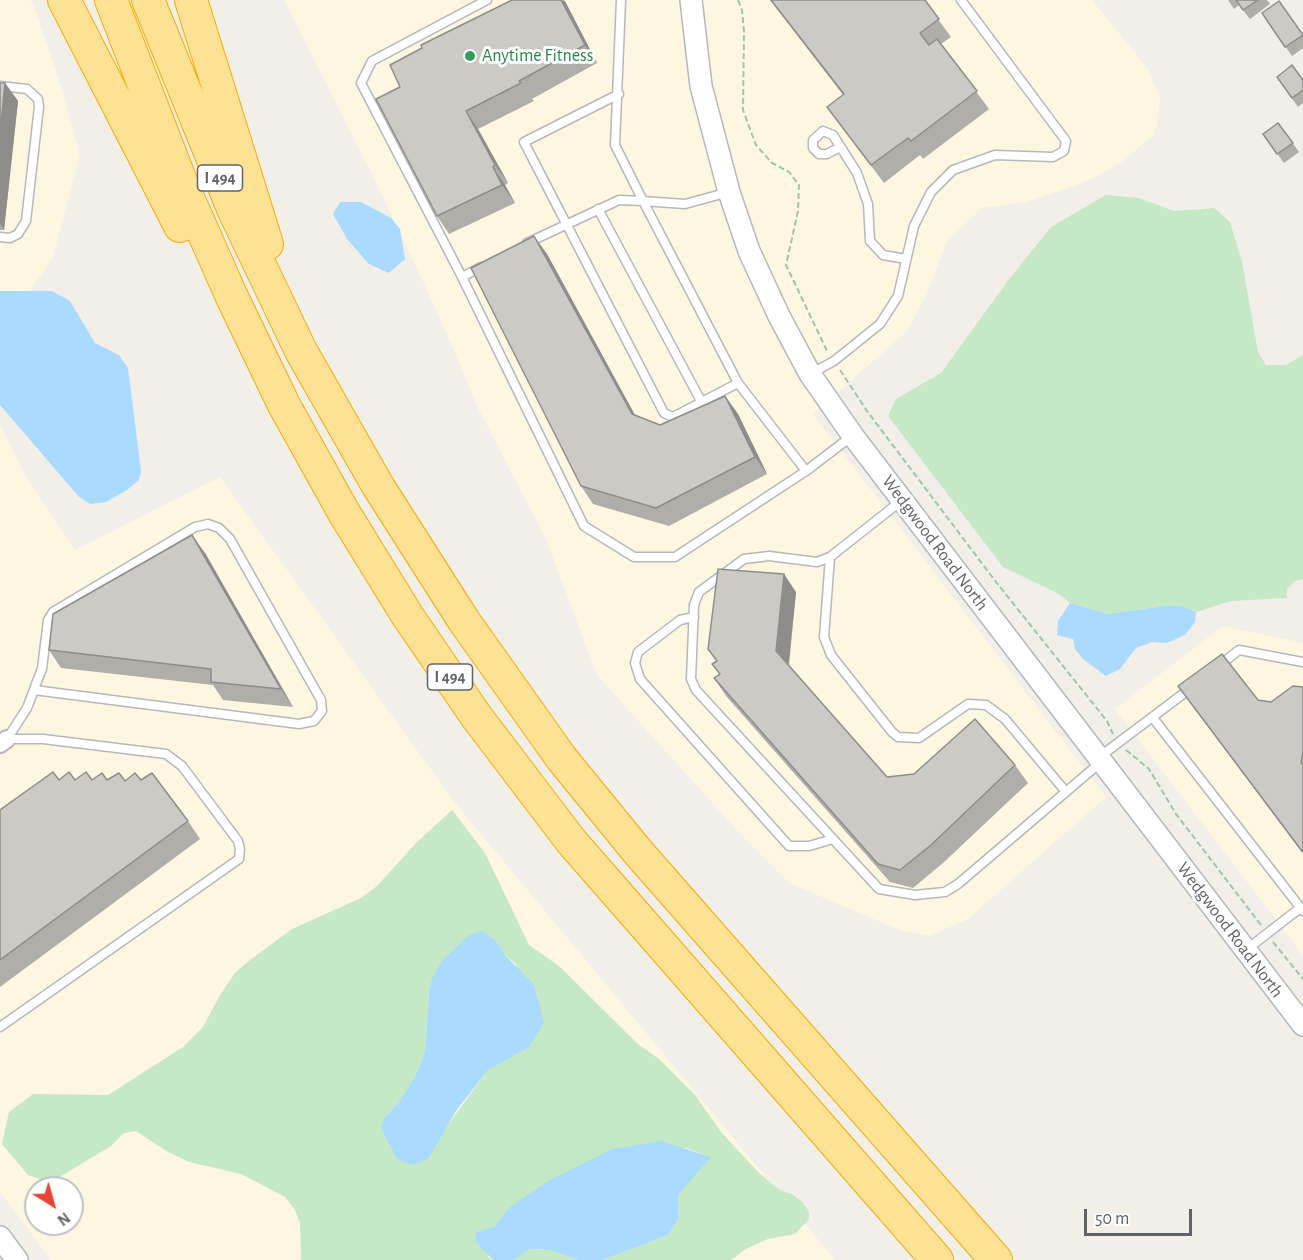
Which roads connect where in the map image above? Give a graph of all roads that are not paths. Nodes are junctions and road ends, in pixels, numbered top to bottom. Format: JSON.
{"nodes":[{"id":1,"x":64,"y":0,"type":"edge"},
{"id":2,"x":111,"y":0,"type":"edge"},
{"id":3,"x":148,"y":0,"type":"edge"},
{"id":4,"x":191,"y":0,"type":"edge"},
{"id":5,"x":487,"y":0,"type":"edge"},
{"id":6,"x":621,"y":0,"type":"edge"},
{"id":7,"x":691,"y":0,"type":"edge"},
{"id":8,"x":961,"y":0,"type":"edge"},
{"id":9,"x":0,"y":86,"type":"edge"},
{"id":10,"x":619,"y":94,"type":"junction"},
{"id":11,"x":840,"y":147,"type":"dead end"},
{"id":12,"x":729,"y":192,"type":"junction"},
{"id":13,"x":643,"y":201,"type":"junction"},
{"id":14,"x":598,"y":209,"type":"junction"},
{"id":15,"x":566,"y":223,"type":"junction"},
{"id":16,"x":0,"y":237,"type":"edge"},
{"id":17,"x":514,"y":250,"type":"edge"},
{"id":18,"x":906,"y":259,"type":"junction"},
{"id":19,"x":493,"y":261,"type":"edge"},
{"id":20,"x":462,"y":277,"type":"junction"},
{"id":21,"x":302,"y":351,"type":"junction"},
{"id":22,"x":810,"y":374,"type":"junction"},
{"id":23,"x":738,"y":383,"type":"junction"},
{"id":24,"x":701,"y":401,"type":"junction"},
{"id":25,"x":853,"y":436,"type":"junction"},
{"id":26,"x":806,"y":471,"type":"junction"},
{"id":27,"x":902,"y":500,"type":"junction"},
{"id":28,"x":359,"y":537,"type":"junction"},
{"id":29,"x":830,"y":557,"type":"junction"},
{"id":30,"x":694,"y":617,"type":"junction"},
{"id":31,"x":1303,"y":662,"type":"edge"},
{"id":32,"x":1213,"y":671,"type":"edge"},
{"id":33,"x":1196,"y":684,"type":"edge"},
{"id":34,"x":34,"y":690,"type":"junction"},
{"id":35,"x":1153,"y":718,"type":"junction"},
{"id":36,"x":4,"y":741,"type":"edge"},
{"id":37,"x":1100,"y":760,"type":"junction"},
{"id":38,"x":1066,"y":792,"type":"junction"},
{"id":39,"x":833,"y":839,"type":"junction"},
{"id":40,"x":1302,"y":909,"type":"edge"},
{"id":41,"x":1246,"y":950,"type":"junction"},
{"id":42,"x":1303,"y":1025,"type":"edge"},
{"id":43,"x":0,"y":1027,"type":"edge"},
{"id":44,"x":0,"y":1237,"type":"edge"},
{"id":45,"x":17,"y":1260,"type":"edge"},
{"id":46,"x":937,"y":1260,"type":"edge"},
{"id":47,"x":996,"y":1260,"type":"edge"}],
"edges":[{"from":1,"to":28,"type":"highway"},
{"from":2,"to":28,"type":"highway","number":"I 494"},
{"from":3,"to":21,"type":"highway","number":"I 494"},
{"from":4,"to":21,"type":"highway"},
{"from":5,"to":20,"type":"lane"},
{"from":6,"to":10,"type":"lane"},
{"from":7,"to":12,"type":"street","name":"Wedgwood Road North"},
{"from":8,"to":18,"type":"lane"},
{"from":9,"to":16,"type":"lane"},
{"from":10,"to":13,"type":"lane"},
{"from":10,"to":15,"type":"lane"},
{"from":11,"to":18,"type":"lane"},
{"from":12,"to":13,"type":"lane"},
{"from":12,"to":22,"type":"street","name":"Wedgwood Road North"},
{"from":13,"to":14,"type":"lane"},
{"from":13,"to":23,"type":"lane"},
{"from":14,"to":15,"type":"lane"},
{"from":14,"to":24,"type":"lane"},
{"from":15,"to":17,"type":"lane"},
{"from":15,"to":24,"type":"lane"},
{"from":18,"to":22,"type":"lane"},
{"from":19,"to":20,"type":"lane"},
{"from":20,"to":26,"type":"lane"},
{"from":21,"to":47,"type":"highway","number":"I 494"},
{"from":22,"to":25,"type":"street","name":"Wedgwood Road North"},
{"from":23,"to":24,"type":"lane"},
{"from":23,"to":26,"type":"lane"},
{"from":25,"to":26,"type":"lane"},
{"from":25,"to":27,"type":"street","name":"Wedgwood Road North"},
{"from":27,"to":29,"type":"lane"},
{"from":27,"to":37,"type":"street","name":"Wedgwood Road North"},
{"from":28,"to":46,"type":"highway","number":"I 494"},
{"from":29,"to":30,"type":"lane"},
{"from":29,"to":38,"type":"lane"},
{"from":30,"to":39,"type":"lane"},
{"from":30,"to":39,"type":"lane"},
{"from":31,"to":32,"type":"lane"},
{"from":33,"to":35,"type":"lane"},
{"from":34,"to":34,"type":"lane"},
{"from":34,"to":36,"type":"lane"},
{"from":35,"to":37,"type":"lane"},
{"from":35,"to":40,"type":"lane"},
{"from":36,"to":43,"type":"lane"},
{"from":37,"to":38,"type":"lane"},
{"from":37,"to":41,"type":"street","name":"Wedgwood Road North"},
{"from":38,"to":39,"type":"lane"},
{"from":40,"to":41,"type":"lane"},
{"from":41,"to":42,"type":"street","name":"Wedgwood Road North"},
{"from":44,"to":45,"type":"street"}]}
